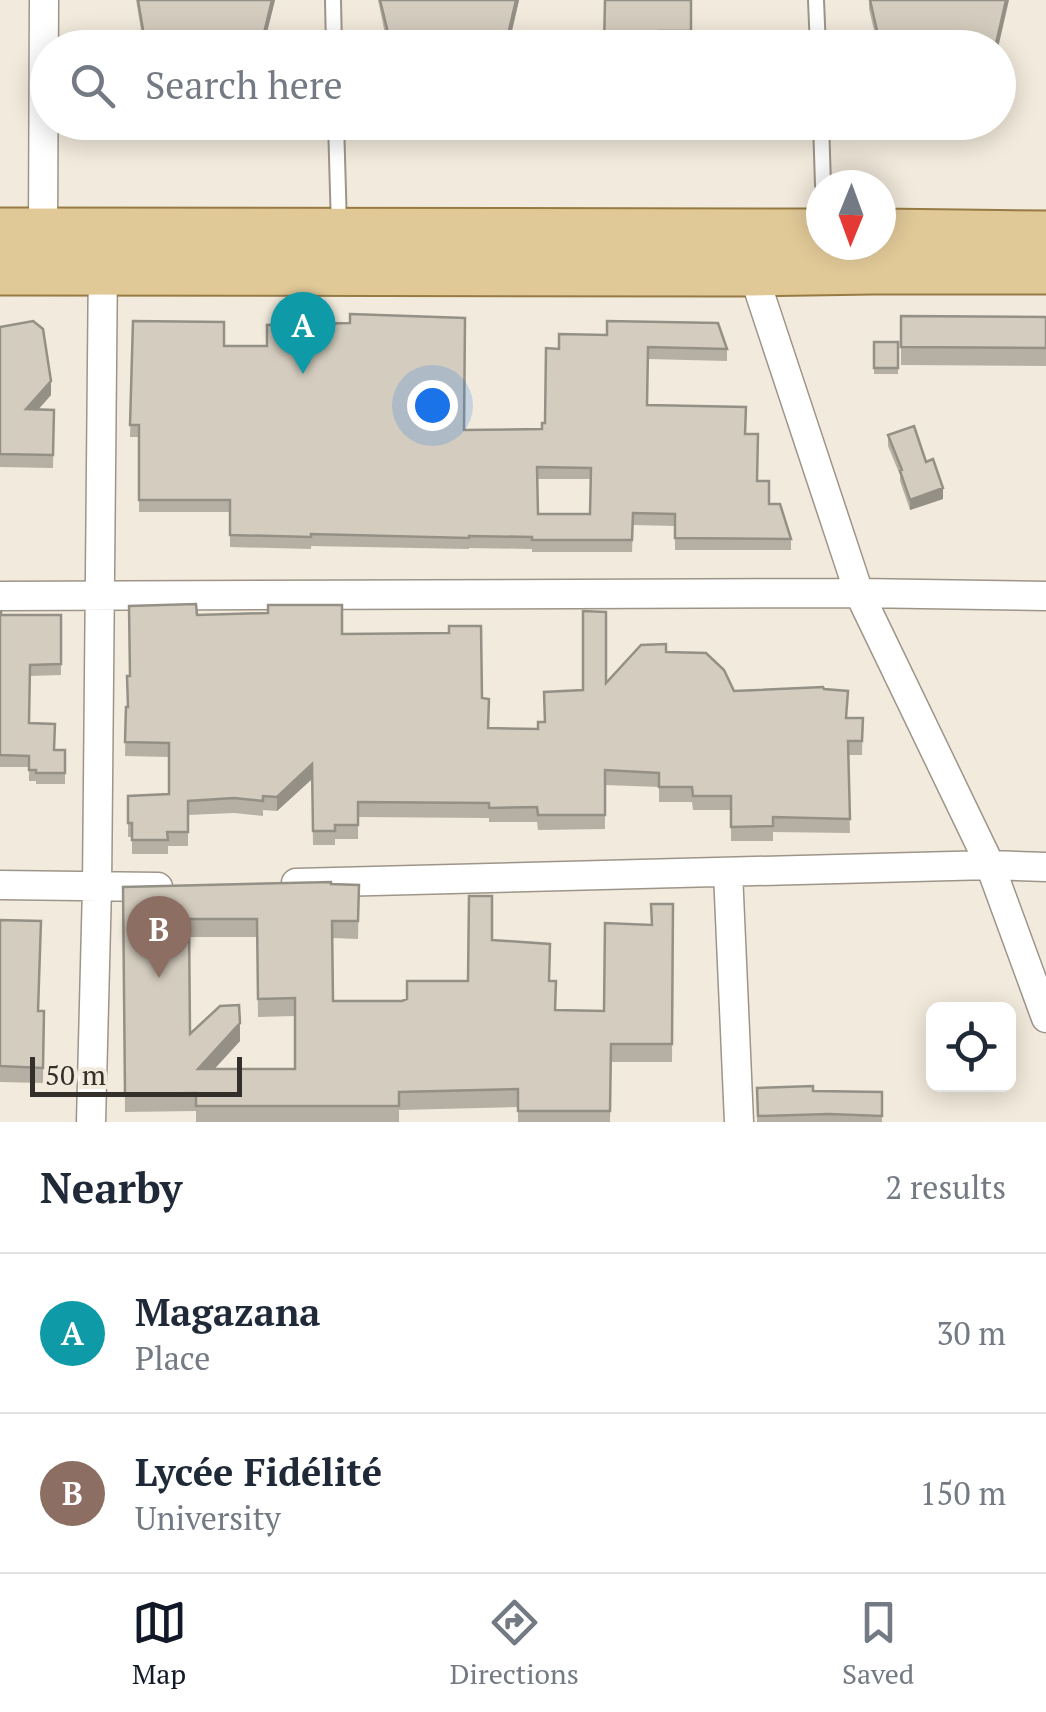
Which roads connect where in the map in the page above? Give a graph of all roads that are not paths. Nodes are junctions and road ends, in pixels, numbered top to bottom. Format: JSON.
{"nodes":[{"id":1,"x":44,"y":0,"type":"edge"},
{"id":2,"x":332,"y":0,"type":"edge"},
{"id":3,"x":816,"y":0,"type":"edge"},
{"id":4,"x":41,"y":30,"type":"edge"},
{"id":5,"x":333,"y":30,"type":"edge"},
{"id":6,"x":817,"y":30,"type":"edge"},
{"id":7,"x":30,"y":140,"type":"edge"},
{"id":8,"x":336,"y":140,"type":"edge"},
{"id":9,"x":821,"y":140,"type":"edge"},
{"id":10,"x":822,"y":170,"type":"edge"},
{"id":11,"x":21,"y":231,"type":"edge"},
{"id":12,"x":339,"y":232,"type":"junction"},
{"id":13,"x":806,"y":232,"type":"edge"},
{"id":14,"x":896,"y":232,"type":"edge"},
{"id":15,"x":1046,"y":234,"type":"edge"},
{"id":16,"x":104,"y":253,"type":"junction"},
{"id":17,"x":1046,"y":271,"type":"edge"},
{"id":18,"x":0,"y":272,"type":"edge"},
{"id":19,"x":753,"y":274,"type":"junction"},
{"id":20,"x":859,"y":593,"type":"junction"},
{"id":21,"x":0,"y":596,"type":"edge"},
{"id":22,"x":1046,"y":596,"type":"edge"},
{"id":23,"x":99,"y":597,"type":"junction"},
{"id":24,"x":990,"y":865,"type":"junction"},
{"id":25,"x":1046,"y":868,"type":"edge"},
{"id":26,"x":728,"y":872,"type":"junction"},
{"id":27,"x":275,"y":884,"type":"edge"},
{"id":28,"x":0,"y":885,"type":"edge"},
{"id":29,"x":176,"y":886,"type":"edge"},
{"id":30,"x":97,"y":887,"type":"junction"},
{"id":31,"x":1046,"y":1018,"type":"edge"},
{"id":32,"x":91,"y":1122,"type":"edge"},
{"id":33,"x":738,"y":1122,"type":"edge"}],
"edges":[{"from":1,"to":4,"type":"street"},
{"from":2,"to":5,"type":"lane"},
{"from":3,"to":6,"type":"lane"},
{"from":7,"to":11,"type":"street"},
{"from":8,"to":12,"type":"lane"},
{"from":9,"to":10,"type":"lane"},
{"from":11,"to":16,"type":"main road"},
{"from":12,"to":13,"type":"main road"},
{"from":12,"to":16,"type":"main road"},
{"from":14,"to":15,"type":"main road"},
{"from":16,"to":18,"type":"main road"},
{"from":16,"to":19,"type":"main road"},
{"from":16,"to":23,"type":"street"},
{"from":17,"to":19,"type":"main road"},
{"from":19,"to":20,"type":"street"},
{"from":20,"to":22,"type":"street"},
{"from":20,"to":23,"type":"street"},
{"from":20,"to":24,"type":"street"},
{"from":21,"to":23,"type":"street"},
{"from":23,"to":30,"type":"street"},
{"from":24,"to":25,"type":"street"},
{"from":24,"to":26,"type":"street"},
{"from":24,"to":31,"type":"street"},
{"from":26,"to":27,"type":"street"},
{"from":26,"to":33,"type":"street"},
{"from":28,"to":30,"type":"street"},
{"from":29,"to":30,"type":"street"},
{"from":30,"to":32,"type":"street"}]}
